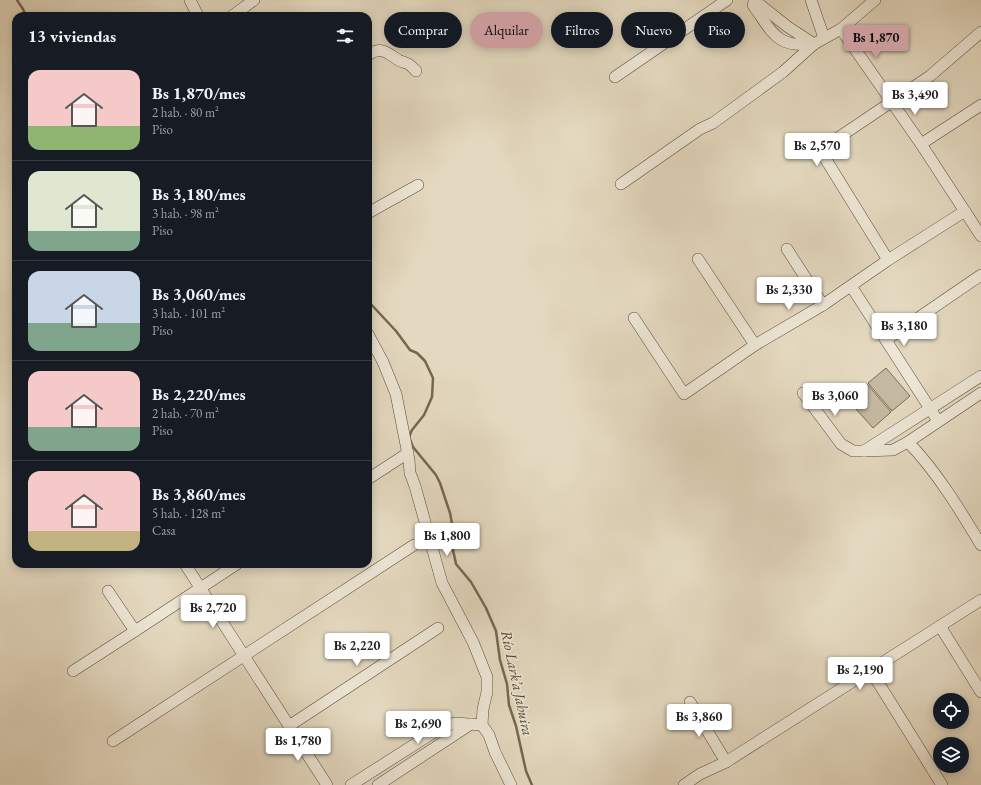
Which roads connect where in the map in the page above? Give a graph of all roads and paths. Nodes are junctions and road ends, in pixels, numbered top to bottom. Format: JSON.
{"nodes":[{"id":1,"x":190,"y":0,"type":"edge"},
{"id":2,"x":254,"y":0,"type":"edge"},
{"id":3,"x":727,"y":0,"type":"edge"},
{"id":4,"x":749,"y":0,"type":"edge"},
{"id":5,"x":754,"y":0,"type":"edge"},
{"id":6,"x":810,"y":0,"type":"edge"},
{"id":7,"x":875,"y":0,"type":"edge"},
{"id":8,"x":196,"y":12,"type":"edge"},
{"id":9,"x":238,"y":12,"type":"edge"},
{"id":10,"x":841,"y":29,"type":"junction"},
{"id":11,"x":981,"y":32,"type":"edge"},
{"id":12,"x":819,"y":41,"type":"junction"},
{"id":13,"x":372,"y":53,"type":"edge"},
{"id":14,"x":416,"y":71,"type":"dead end"},
{"id":15,"x":615,"y":77,"type":"dead end"},
{"id":16,"x":892,"y":102,"type":"junction"},
{"id":17,"x":981,"y":105,"type":"edge"},
{"id":18,"x":921,"y":144,"type":"junction"},
{"id":19,"x":621,"y":184,"type":"dead end"},
{"id":20,"x":418,"y":186,"type":"dead end"},
{"id":21,"x":372,"y":211,"type":"edge"},
{"id":22,"x":965,"y":211,"type":"junction"},
{"id":23,"x":981,"y":236,"type":"edge"},
{"id":24,"x":787,"y":249,"type":"dead end"},
{"id":25,"x":698,"y":259,"type":"dead end"},
{"id":26,"x":888,"y":260,"type":"junction"},
{"id":27,"x":981,"y":276,"type":"edge"},
{"id":28,"x":851,"y":286,"type":"junction"},
{"id":29,"x":823,"y":305,"type":"junction"},
{"id":30,"x":634,"y":318,"type":"dead end"},
{"id":31,"x":886,"y":340,"type":"junction"},
{"id":32,"x":372,"y":342,"type":"edge"},
{"id":33,"x":755,"y":345,"type":"junction"},
{"id":34,"x":981,"y":376,"type":"edge"},
{"id":35,"x":803,"y":393,"type":"dead end"},
{"id":36,"x":981,"y":393,"type":"edge"},
{"id":37,"x":930,"y":408,"type":"junction"},
{"id":38,"x":938,"y":421,"type":"junction"},
{"id":39,"x":908,"y":442,"type":"junction"},
{"id":40,"x":863,"y":451,"type":"junction"},
{"id":41,"x":408,"y":453,"type":"junction"},
{"id":42,"x":372,"y":476,"type":"edge"},
{"id":43,"x":414,"y":545,"type":"dead end"},
{"id":44,"x":981,"y":545,"type":"edge"},
{"id":45,"x":188,"y":568,"type":"edge"},
{"id":46,"x":231,"y":568,"type":"edge"},
{"id":47,"x":200,"y":588,"type":"junction"},
{"id":48,"x":108,"y":591,"type":"dead end"},
{"id":49,"x":981,"y":600,"type":"edge"},
{"id":50,"x":940,"y":626,"type":"junction"},
{"id":51,"x":438,"y":628,"type":"dead end"},
{"id":52,"x":135,"y":631,"type":"junction"},
{"id":53,"x":245,"y":656,"type":"junction"},
{"id":54,"x":871,"y":670,"type":"junction"},
{"id":55,"x":73,"y":671,"type":"dead end"},
{"id":56,"x":981,"y":692,"type":"edge"},
{"id":57,"x":690,"y":702,"type":"dead end"},
{"id":58,"x":476,"y":724,"type":"junction"},
{"id":59,"x":289,"y":726,"type":"junction"},
{"id":60,"x":114,"y":741,"type":"dead end"},
{"id":61,"x":726,"y":762,"type":"junction"},
{"id":62,"x":327,"y":785,"type":"edge"},
{"id":63,"x":351,"y":785,"type":"edge"},
{"id":64,"x":378,"y":785,"type":"edge"},
{"id":65,"x":511,"y":785,"type":"edge"},
{"id":66,"x":684,"y":785,"type":"edge"},
{"id":67,"x":942,"y":785,"type":"edge"}],
"edges":[{"from":1,"to":8,"type":"street"},
{"from":2,"to":9,"type":"street"},
{"from":3,"to":15,"type":"street"},
{"from":4,"to":12,"type":"street"},
{"from":5,"to":12,"type":"street"},
{"from":6,"to":12,"type":"street"},
{"from":7,"to":10,"type":"street"},
{"from":10,"to":12,"type":"street"},
{"from":10,"to":16,"type":"street"},
{"from":11,"to":16,"type":"street"},
{"from":12,"to":19,"type":"street"},
{"from":13,"to":14,"type":"street"},
{"from":16,"to":18,"type":"street"},
{"from":16,"to":26,"type":"street"},
{"from":17,"to":18,"type":"street"},
{"from":18,"to":22,"type":"street"},
{"from":20,"to":21,"type":"street"},
{"from":22,"to":23,"type":"street"},
{"from":22,"to":26,"type":"street"},
{"from":24,"to":29,"type":"street"},
{"from":25,"to":33,"type":"street"},
{"from":26,"to":28,"type":"street"},
{"from":27,"to":31,"type":"street"},
{"from":28,"to":29,"type":"street"},
{"from":28,"to":31,"type":"street"},
{"from":29,"to":33,"type":"street"},
{"from":30,"to":33,"type":"street"},
{"from":31,"to":37,"type":"street"},
{"from":32,"to":41,"type":"street"},
{"from":34,"to":37,"type":"street"},
{"from":35,"to":40,"type":"street"},
{"from":36,"to":38,"type":"street"},
{"from":37,"to":38,"type":"street"},
{"from":37,"to":40,"type":"street"},
{"from":38,"to":39,"type":"street"},
{"from":39,"to":40,"type":"street"},
{"from":39,"to":44,"type":"street"},
{"from":41,"to":42,"type":"street"},
{"from":41,"to":58,"type":"street"},
{"from":43,"to":53,"type":"street"},
{"from":45,"to":47,"type":"street"},
{"from":46,"to":47,"type":"street"},
{"from":47,"to":52,"type":"street"},
{"from":47,"to":53,"type":"street"},
{"from":48,"to":52,"type":"street"},
{"from":49,"to":50,"type":"street"},
{"from":50,"to":54,"type":"street"},
{"from":50,"to":56,"type":"street"},
{"from":51,"to":59,"type":"street"},
{"from":52,"to":55,"type":"street"},
{"from":53,"to":59,"type":"street"},
{"from":53,"to":60,"type":"street"},
{"from":54,"to":61,"type":"street"},
{"from":54,"to":67,"type":"street"},
{"from":57,"to":61,"type":"street"},
{"from":58,"to":63,"type":"street"},
{"from":58,"to":64,"type":"street"},
{"from":58,"to":65,"type":"street"},
{"from":59,"to":62,"type":"street"},
{"from":61,"to":66,"type":"street"}]}
